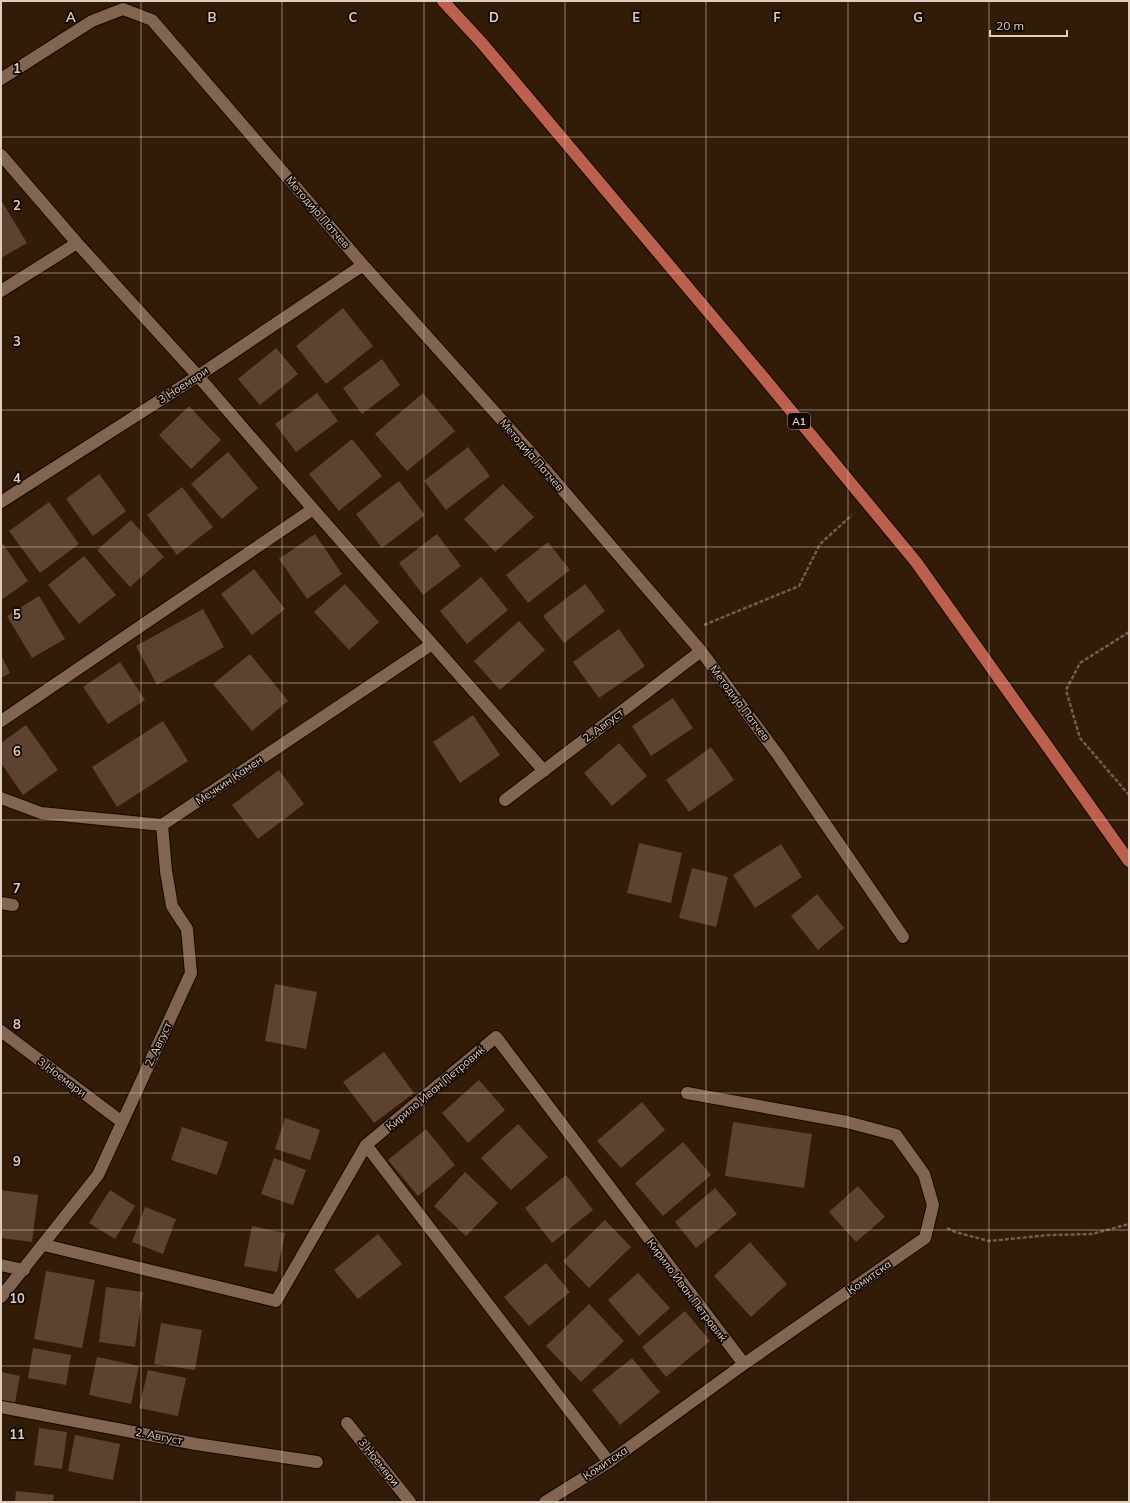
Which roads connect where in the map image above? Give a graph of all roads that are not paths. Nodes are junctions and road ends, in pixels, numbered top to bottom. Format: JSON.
{"nodes":[{"id":1,"x":443,"y":1,"type":"edge"},
{"id":2,"x":1,"y":79,"type":"edge"},
{"id":3,"x":1,"y":155,"type":"edge"},
{"id":4,"x":77,"y":243,"type":"junction"},
{"id":5,"x":363,"y":265,"type":"junction"},
{"id":6,"x":1,"y":291,"type":"edge"},
{"id":7,"x":198,"y":376,"type":"junction"},
{"id":8,"x":1,"y":502,"type":"edge"},
{"id":9,"x":313,"y":509,"type":"junction"},
{"id":10,"x":432,"y":644,"type":"junction"},
{"id":11,"x":701,"y":651,"type":"junction"},
{"id":12,"x":1,"y":721,"type":"edge"},
{"id":13,"x":544,"y":771,"type":"junction"},
{"id":14,"x":1,"y":798,"type":"edge"},
{"id":15,"x":505,"y":800,"type":"dead end"},
{"id":16,"x":162,"y":825,"type":"junction"},
{"id":17,"x":1129,"y":861,"type":"edge"},
{"id":18,"x":1,"y":903,"type":"edge"},
{"id":19,"x":14,"y":905,"type":"dead end"},
{"id":20,"x":903,"y":937,"type":"dead end"},
{"id":21,"x":1,"y":1031,"type":"edge"},
{"id":22,"x":687,"y":1093,"type":"dead end"},
{"id":23,"x":122,"y":1122,"type":"junction"},
{"id":24,"x":366,"y":1145,"type":"junction"},
{"id":25,"x":44,"y":1244,"type":"junction"},
{"id":26,"x":1,"y":1265,"type":"edge"},
{"id":27,"x":24,"y":1270,"type":"junction"},
{"id":28,"x":1,"y":1298,"type":"edge"},
{"id":29,"x":744,"y":1364,"type":"junction"},
{"id":30,"x":1,"y":1407,"type":"edge"},
{"id":31,"x":347,"y":1423,"type":"dead end"},
{"id":32,"x":317,"y":1462,"type":"dead end"},
{"id":33,"x":609,"y":1462,"type":"junction"},
{"id":34,"x":410,"y":1502,"type":"edge"},
{"id":35,"x":545,"y":1502,"type":"edge"}],
"edges":[{"from":1,"to":17,"type":"main road","number":"A1"},
{"from":2,"to":5,"type":"street","name":"Методиjа Патчев"},
{"from":3,"to":4,"type":"street"},
{"from":4,"to":6,"type":"street"},
{"from":4,"to":7,"type":"street"},
{"from":5,"to":7,"type":"street","name":"3 Ноември"},
{"from":5,"to":11,"type":"street","name":"Методиjа Патчев"},
{"from":7,"to":8,"type":"street","name":"3 Ноември"},
{"from":7,"to":9,"type":"street"},
{"from":9,"to":10,"type":"street"},
{"from":9,"to":12,"type":"street"},
{"from":10,"to":13,"type":"street"},
{"from":10,"to":16,"type":"street","name":"Мечкин Камен"},
{"from":11,"to":13,"type":"street","name":"2. Август"},
{"from":11,"to":20,"type":"street","name":"Методиjа Патчев"},
{"from":13,"to":15,"type":"street","name":"2. Август"},
{"from":14,"to":16,"type":"street"},
{"from":16,"to":23,"type":"street","name":"2. Август"},
{"from":18,"to":19,"type":"street"},
{"from":21,"to":23,"type":"street","name":"3 Ноември"},
{"from":22,"to":29,"type":"street","name":"Комитска"},
{"from":23,"to":25,"type":"street","name":"2. Август"},
{"from":24,"to":25,"type":"street"},
{"from":24,"to":29,"type":"street","name":"Кирило Иван Петровиќ"},
{"from":24,"to":33,"type":"street"},
{"from":25,"to":27,"type":"street","name":"2. Август"},
{"from":26,"to":27,"type":"street"},
{"from":27,"to":28,"type":"street","name":"2. Август"},
{"from":29,"to":33,"type":"street","name":"Комитска"},
{"from":30,"to":32,"type":"street","name":"2. Август"},
{"from":31,"to":34,"type":"street","name":"3 Ноември"},
{"from":33,"to":35,"type":"street","name":"Комитска"}]}
